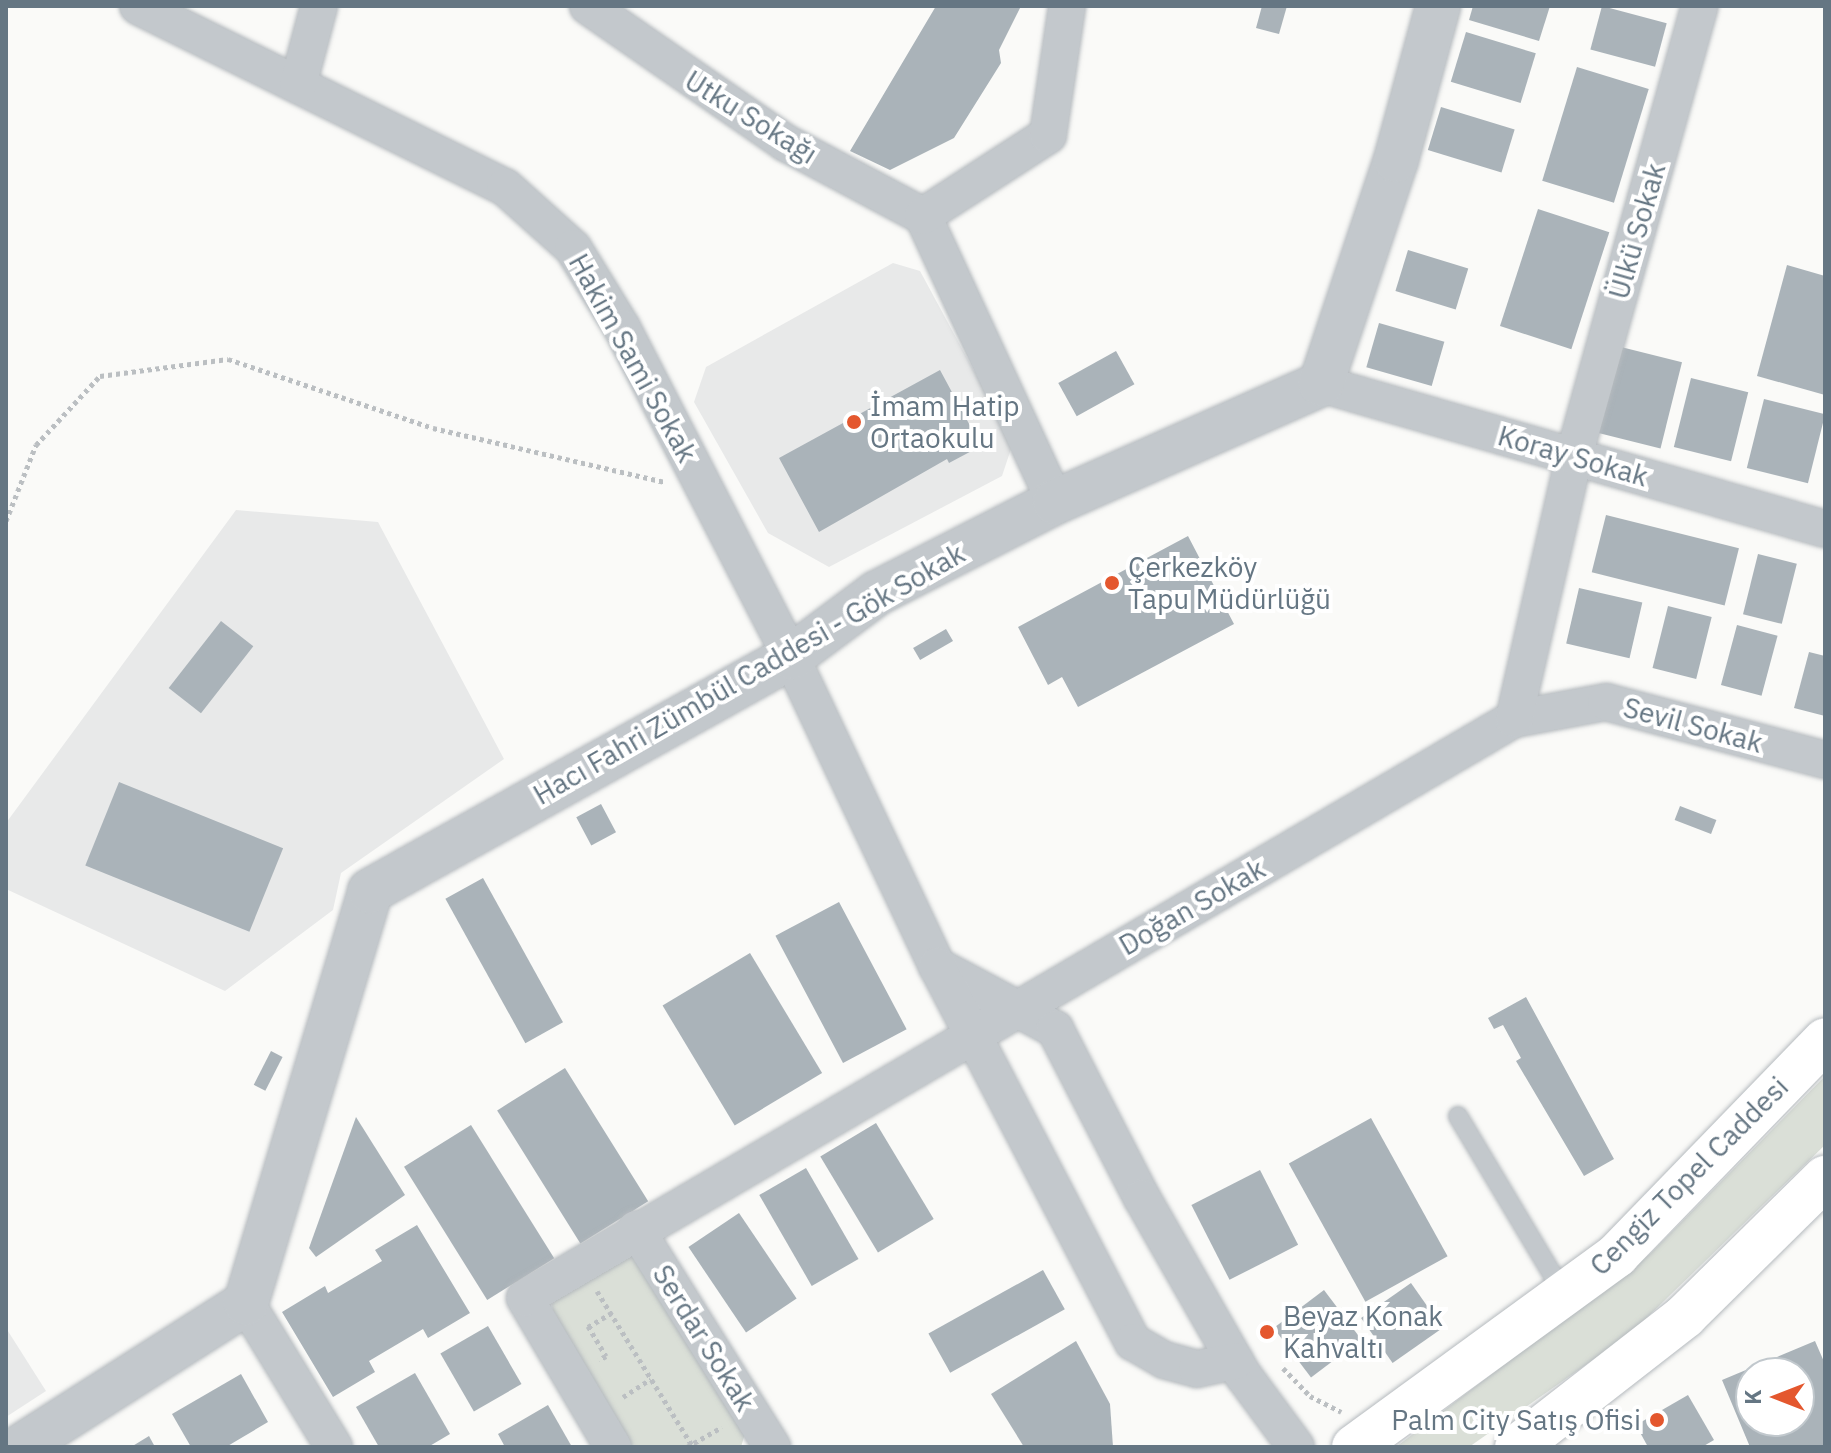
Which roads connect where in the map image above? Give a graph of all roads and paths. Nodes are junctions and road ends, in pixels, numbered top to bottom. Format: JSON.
{"nodes":[{"id":1,"x":319,"y":6,"type":"edge"},
{"id":2,"x":588,"y":6,"type":"edge"},
{"id":3,"x":1067,"y":6,"type":"edge"},
{"id":4,"x":1438,"y":6,"type":"edge"},
{"id":5,"x":1700,"y":6,"type":"edge"},
{"id":6,"x":148,"y":8,"type":"edge"},
{"id":7,"x":298,"y":85,"type":"junction"},
{"id":8,"x":923,"y":216,"type":"junction"},
{"id":9,"x":1321,"y":384,"type":"junction"},
{"id":10,"x":1574,"y":456,"type":"junction"},
{"id":11,"x":670,"y":483,"type":"dead end"},
{"id":12,"x":1055,"y":502,"type":"junction"},
{"id":13,"x":6,"y":521,"type":"edge"},
{"id":14,"x":1825,"y":529,"type":"edge"},
{"id":15,"x":791,"y":657,"type":"junction"},
{"id":16,"x":1514,"y":719,"type":"junction"},
{"id":17,"x":1825,"y":760,"type":"edge"},
{"id":18,"x":937,"y":966,"type":"junction"},
{"id":19,"x":1017,"y":1009,"type":"junction"},
{"id":20,"x":973,"y":1035,"type":"junction"},
{"id":21,"x":1825,"y":1040,"type":"edge"},
{"id":22,"x":1458,"y":1116,"type":"dead end"},
{"id":23,"x":1825,"y":1178,"type":"edge"},
{"id":24,"x":636,"y":1229,"type":"junction"},
{"id":25,"x":581,"y":1263,"type":"junction"},
{"id":26,"x":1564,"y":1294,"type":"junction"},
{"id":27,"x":246,"y":1303,"type":"junction"},
{"id":28,"x":611,"y":1313,"type":"junction"},
{"id":29,"x":579,"y":1332,"type":"dead end"},
{"id":30,"x":1235,"y":1361,"type":"junction"},
{"id":31,"x":1278,"y":1362,"type":"dead end"},
{"id":32,"x":651,"y":1379,"type":"junction"},
{"id":33,"x":1355,"y":1403,"type":"dead end"},
{"id":34,"x":612,"y":1404,"type":"dead end"},
{"id":35,"x":725,"y":1425,"type":"dead end"},
{"id":36,"x":690,"y":1446,"type":"edge"},
{"id":37,"x":20,"y":1447,"type":"edge"},
{"id":38,"x":334,"y":1447,"type":"edge"},
{"id":39,"x":613,"y":1447,"type":"edge"},
{"id":40,"x":772,"y":1447,"type":"edge"},
{"id":41,"x":1296,"y":1447,"type":"edge"},
{"id":42,"x":1354,"y":1447,"type":"edge"},
{"id":43,"x":1518,"y":1447,"type":"edge"}],
"edges":[{"from":1,"to":7,"type":"street"},
{"from":2,"to":8,"type":"street","name":"Utku Sokağı"},
{"from":3,"to":8,"type":"street"},
{"from":4,"to":9,"type":"street"},
{"from":5,"to":10,"type":"street","name":"Ülkü Sokak"},
{"from":6,"to":7,"type":"street","name":"Hakim Sami Sokak"},
{"from":7,"to":15,"type":"street","name":"Hakim Sami Sokak"},
{"from":8,"to":12,"type":"street"},
{"from":9,"to":10,"type":"street","name":"Koray Sokak"},
{"from":9,"to":12,"type":"street","name":"Hacı Fahri Zümbül Caddesi - Gök Sokak"},
{"from":10,"to":14,"type":"street","name":"Koray Sokak"},
{"from":10,"to":16,"type":"street"},
{"from":11,"to":13,"type":"path"},
{"from":12,"to":15,"type":"street","name":"Hacı Fahri Zümbül Caddesi - Gök Sokak"},
{"from":15,"to":18,"type":"street","name":"Hakim Sami Sokak"},
{"from":15,"to":27,"type":"street","name":"Hacı Fahri Zümbül Caddesi - Gök Sokak"},
{"from":16,"to":17,"type":"street","name":"Sevil Sokak"},
{"from":16,"to":19,"type":"street","name":"Doğan Sokak"},
{"from":18,"to":19,"type":"street"},
{"from":18,"to":20,"type":"street","name":"Hakim Sami Sokak"},
{"from":19,"to":20,"type":"street","name":"Doğan Sokak"},
{"from":19,"to":30,"type":"street"},
{"from":20,"to":24,"type":"street","name":"Doğan Sokak"},
{"from":20,"to":30,"type":"street","name":"Hakim Sami Sokak"},
{"from":21,"to":26,"type":"main road","name":"Cengiz Topel Caddesi"},
{"from":22,"to":26,"type":"lane"},
{"from":23,"to":43,"type":"main road"},
{"from":24,"to":25,"type":"street","name":"Doğan Sokak"},
{"from":24,"to":40,"type":"street","name":"Serdar Sokak"},
{"from":25,"to":28,"type":"path"},
{"from":25,"to":39,"type":"street","name":"Doğan Sokak"},
{"from":26,"to":42,"type":"main road","name":"Cengiz Topel Caddesi"},
{"from":27,"to":37,"type":"street"},
{"from":27,"to":38,"type":"street"},
{"from":28,"to":29,"type":"path"},
{"from":28,"to":32,"type":"path"},
{"from":30,"to":41,"type":"street"},
{"from":31,"to":33,"type":"path"},
{"from":32,"to":34,"type":"path"},
{"from":32,"to":36,"type":"path"},
{"from":35,"to":36,"type":"path"}]}
